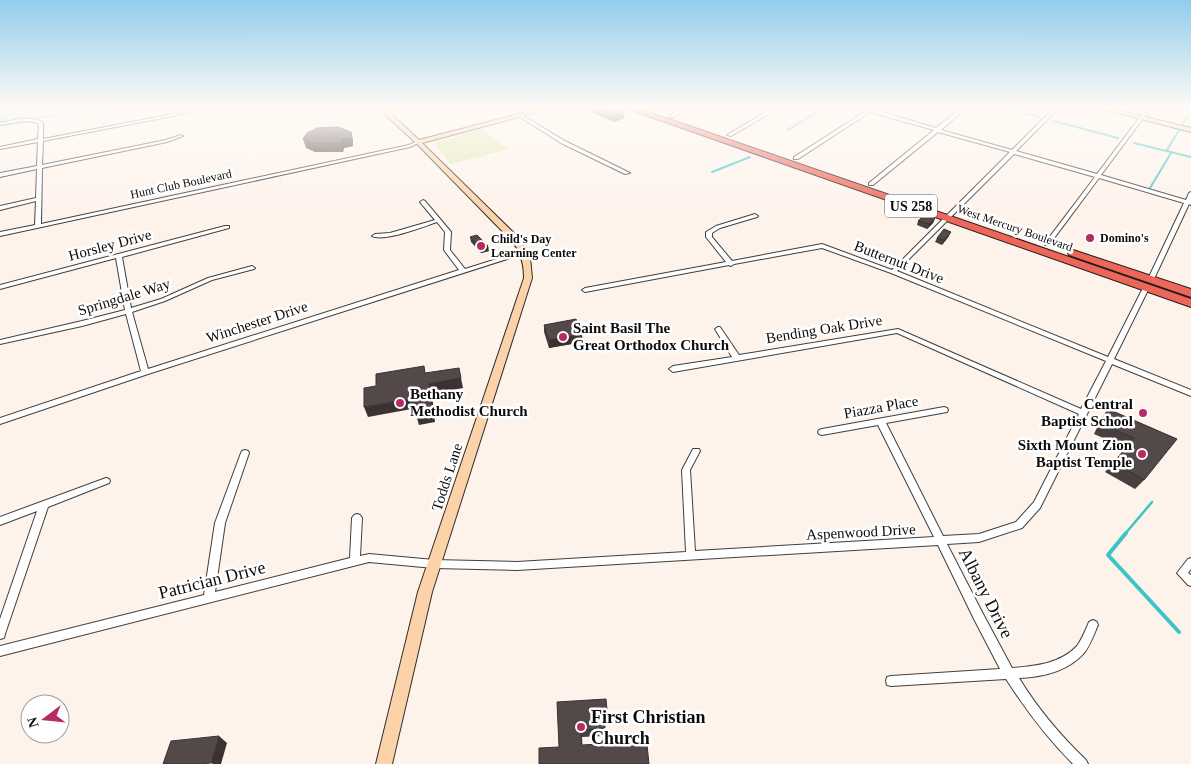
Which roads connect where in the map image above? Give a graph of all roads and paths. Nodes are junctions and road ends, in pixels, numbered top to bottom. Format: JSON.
{"nodes":[{"id":1,"x":19,"y":145,"type":"edge"},
{"id":2,"x":40,"y":145,"type":"edge"},
{"id":3,"x":149,"y":145,"type":"edge"},
{"id":4,"x":413,"y":145,"type":"edge"},
{"id":5,"x":421,"y":145,"type":"edge"},
{"id":6,"x":568,"y":145,"type":"edge"},
{"id":7,"x":739,"y":145,"type":"edge"},
{"id":8,"x":757,"y":145,"type":"edge"},
{"id":9,"x":816,"y":145,"type":"edge"},
{"id":10,"x":918,"y":145,"type":"edge"},
{"id":11,"x":987,"y":145,"type":"edge"},
{"id":12,"x":1020,"y":145,"type":"edge"},
{"id":13,"x":1121,"y":145,"type":"edge"},
{"id":14,"x":0,"y":148,"type":"edge"},
{"id":15,"x":1013,"y":152,"type":"junction"},
{"id":16,"x":796,"y":158,"type":"junction"},
{"id":17,"x":40,"y":167,"type":"junction"},
{"id":18,"x":627,"y":173,"type":"dead end"},
{"id":19,"x":0,"y":175,"type":"edge"},
{"id":20,"x":1097,"y":176,"type":"junction"},
{"id":21,"x":871,"y":184,"type":"junction"},
{"id":22,"x":1191,"y":194,"type":"edge"},
{"id":23,"x":39,"y":200,"type":"junction"},
{"id":24,"x":423,"y":202,"type":"dead end"},
{"id":25,"x":1189,"y":202,"type":"edge"},
{"id":26,"x":0,"y":208,"type":"edge"},
{"id":27,"x":951,"y":215,"type":"junction"},
{"id":28,"x":754,"y":216,"type":"dead end"},
{"id":29,"x":439,"y":220,"type":"junction"},
{"id":30,"x":38,"y":224,"type":"junction"},
{"id":31,"x":227,"y":227,"type":"dead end"},
{"id":32,"x":0,"y":230,"type":"edge"},
{"id":33,"x":0,"y":234,"type":"edge"},
{"id":34,"x":375,"y":236,"type":"dead end"},
{"id":35,"x":1047,"y":244,"type":"junction"},
{"id":36,"x":524,"y":252,"type":"junction"},
{"id":37,"x":119,"y":255,"type":"junction"},
{"id":38,"x":731,"y":264,"type":"junction"},
{"id":39,"x":252,"y":268,"type":"dead end"},
{"id":40,"x":463,"y":271,"type":"junction"},
{"id":41,"x":893,"y":272,"type":"junction"},
{"id":42,"x":1149,"y":283,"type":"junction"},
{"id":43,"x":0,"y":287,"type":"edge"},
{"id":44,"x":585,"y":290,"type":"dead end"},
{"id":45,"x":1191,"y":293,"type":"edge"},
{"id":46,"x":1191,"y":303,"type":"edge"},
{"id":47,"x":128,"y":310,"type":"junction"},
{"id":48,"x":718,"y":329,"type":"dead end"},
{"id":49,"x":0,"y":342,"type":"edge"},
{"id":50,"x":736,"y":357,"type":"junction"},
{"id":51,"x":1109,"y":360,"type":"junction"},
{"id":52,"x":673,"y":369,"type":"dead end"},
{"id":53,"x":145,"y":372,"type":"junction"},
{"id":54,"x":1191,"y":393,"type":"edge"},
{"id":55,"x":944,"y":410,"type":"dead end"},
{"id":56,"x":1083,"y":413,"type":"junction"},
{"id":57,"x":0,"y":421,"type":"edge"},
{"id":58,"x":880,"y":422,"type":"junction"},
{"id":59,"x":822,"y":432,"type":"dead end"},
{"id":60,"x":696,"y":451,"type":"dead end"},
{"id":61,"x":244,"y":453,"type":"dead end"},
{"id":62,"x":106,"y":481,"type":"dead end"},
{"id":63,"x":44,"y":504,"type":"junction"},
{"id":64,"x":357,"y":518,"type":"dead end"},
{"id":65,"x":0,"y":521,"type":"edge"},
{"id":66,"x":941,"y":541,"type":"junction"},
{"id":67,"x":691,"y":556,"type":"junction"},
{"id":68,"x":355,"y":561,"type":"junction"},
{"id":69,"x":1191,"y":562,"type":"edge"},
{"id":70,"x":434,"y":564,"type":"junction"},
{"id":71,"x":1191,"y":582,"type":"edge"},
{"id":72,"x":210,"y":598,"type":"junction"},
{"id":73,"x":1093,"y":625,"type":"dead end"},
{"id":74,"x":0,"y":634,"type":"edge"},
{"id":75,"x":0,"y":651,"type":"edge"},
{"id":76,"x":1009,"y":673,"type":"junction"},
{"id":77,"x":891,"y":681,"type":"dead end"},
{"id":78,"x":384,"y":764,"type":"edge"},
{"id":79,"x":1082,"y":764,"type":"edge"}],
"edges":[{"from":1,"to":14,"type":"street"},
{"from":2,"to":17,"type":"street"},
{"from":3,"to":17,"type":"street"},
{"from":4,"to":30,"type":"street","name":"Hunt Club Boulevard"},
{"from":5,"to":36,"type":"main road","name":"Todds Lane"},
{"from":6,"to":18,"type":"street"},
{"from":7,"to":27,"type":"highway","name":"West Mercury Boulevard","number":"US 258"},
{"from":8,"to":16,"type":"highway","name":"West Mercury Boulevard","number":"US 258"},
{"from":9,"to":16,"type":"street"},
{"from":10,"to":21,"type":"street"},
{"from":11,"to":15,"type":"street"},
{"from":12,"to":15,"type":"street"},
{"from":13,"to":20,"type":"street"},
{"from":15,"to":20,"type":"street"},
{"from":15,"to":27,"type":"street"},
{"from":16,"to":21,"type":"highway","name":"West Mercury Boulevard","number":"US 258"},
{"from":17,"to":19,"type":"street"},
{"from":17,"to":23,"type":"street"},
{"from":20,"to":25,"type":"street"},
{"from":20,"to":35,"type":"street"},
{"from":21,"to":27,"type":"highway","name":"West Mercury Boulevard","number":"US 258"},
{"from":22,"to":25,"type":"street","name":"Aspenwood Drive"},
{"from":23,"to":26,"type":"street"},
{"from":23,"to":30,"type":"street"},
{"from":24,"to":29,"type":"street"},
{"from":25,"to":42,"type":"street","name":"Aspenwood Drive"},
{"from":27,"to":35,"type":"highway","name":"West Mercury Boulevard","number":"US 258"},
{"from":27,"to":41,"type":"street"},
{"from":27,"to":42,"type":"highway","name":"West Mercury Boulevard","number":"US 258"},
{"from":28,"to":38,"type":"street"},
{"from":29,"to":34,"type":"street"},
{"from":29,"to":40,"type":"street"},
{"from":30,"to":32,"type":"street","name":"Hunt Club Boulevard"},
{"from":30,"to":33,"type":"street","name":"Hunt Club Boulevard"},
{"from":31,"to":37,"type":"street","name":"Horsley Drive"},
{"from":35,"to":42,"type":"highway","name":"West Mercury Boulevard","number":"US 258"},
{"from":36,"to":40,"type":"street","name":"Winchester Drive"},
{"from":36,"to":70,"type":"main road","name":"Todds Lane"},
{"from":37,"to":43,"type":"street","name":"Horsley Drive"},
{"from":37,"to":47,"type":"street"},
{"from":38,"to":41,"type":"street","name":"Butternut Drive"},
{"from":38,"to":44,"type":"street","name":"Butternut Drive"},
{"from":39,"to":47,"type":"street","name":"Springdale Way"},
{"from":40,"to":53,"type":"street","name":"Winchester Drive"},
{"from":41,"to":51,"type":"street","name":"Butternut Drive"},
{"from":42,"to":45,"type":"highway","name":"West Mercury Boulevard","number":"US 258"},
{"from":42,"to":46,"type":"highway","name":"West Mercury Boulevard","number":"US 258"},
{"from":42,"to":51,"type":"street","name":"Aspenwood Drive"},
{"from":47,"to":49,"type":"street","name":"Springdale Way"},
{"from":47,"to":53,"type":"street"},
{"from":48,"to":50,"type":"street"},
{"from":50,"to":52,"type":"street","name":"Bending Oak Drive"},
{"from":50,"to":56,"type":"street","name":"Bending Oak Drive"},
{"from":51,"to":54,"type":"street","name":"Butternut Drive"},
{"from":51,"to":56,"type":"street","name":"Aspenwood Drive"},
{"from":53,"to":57,"type":"street","name":"Winchester Drive"},
{"from":55,"to":58,"type":"street","name":"Piazza Place"},
{"from":56,"to":66,"type":"street","name":"Aspenwood Drive"},
{"from":58,"to":59,"type":"street","name":"Piazza Place"},
{"from":58,"to":66,"type":"street","name":"Albany Drive"},
{"from":60,"to":67,"type":"street"},
{"from":61,"to":72,"type":"street"},
{"from":62,"to":63,"type":"street"},
{"from":63,"to":65,"type":"street"},
{"from":63,"to":74,"type":"street"},
{"from":64,"to":68,"type":"street"},
{"from":66,"to":67,"type":"street","name":"Aspenwood Drive"},
{"from":66,"to":76,"type":"street","name":"Albany Drive"},
{"from":67,"to":70,"type":"street","name":"Aspenwood Drive"},
{"from":68,"to":70,"type":"street","name":"Patrician Drive"},
{"from":68,"to":72,"type":"street","name":"Patrician Drive"},
{"from":69,"to":71,"type":"street"},
{"from":70,"to":78,"type":"main road","name":"Todds Lane"},
{"from":72,"to":75,"type":"street","name":"Patrician Drive"},
{"from":73,"to":76,"type":"street"},
{"from":76,"to":77,"type":"street"},
{"from":76,"to":79,"type":"street","name":"Albany Drive"}]}
